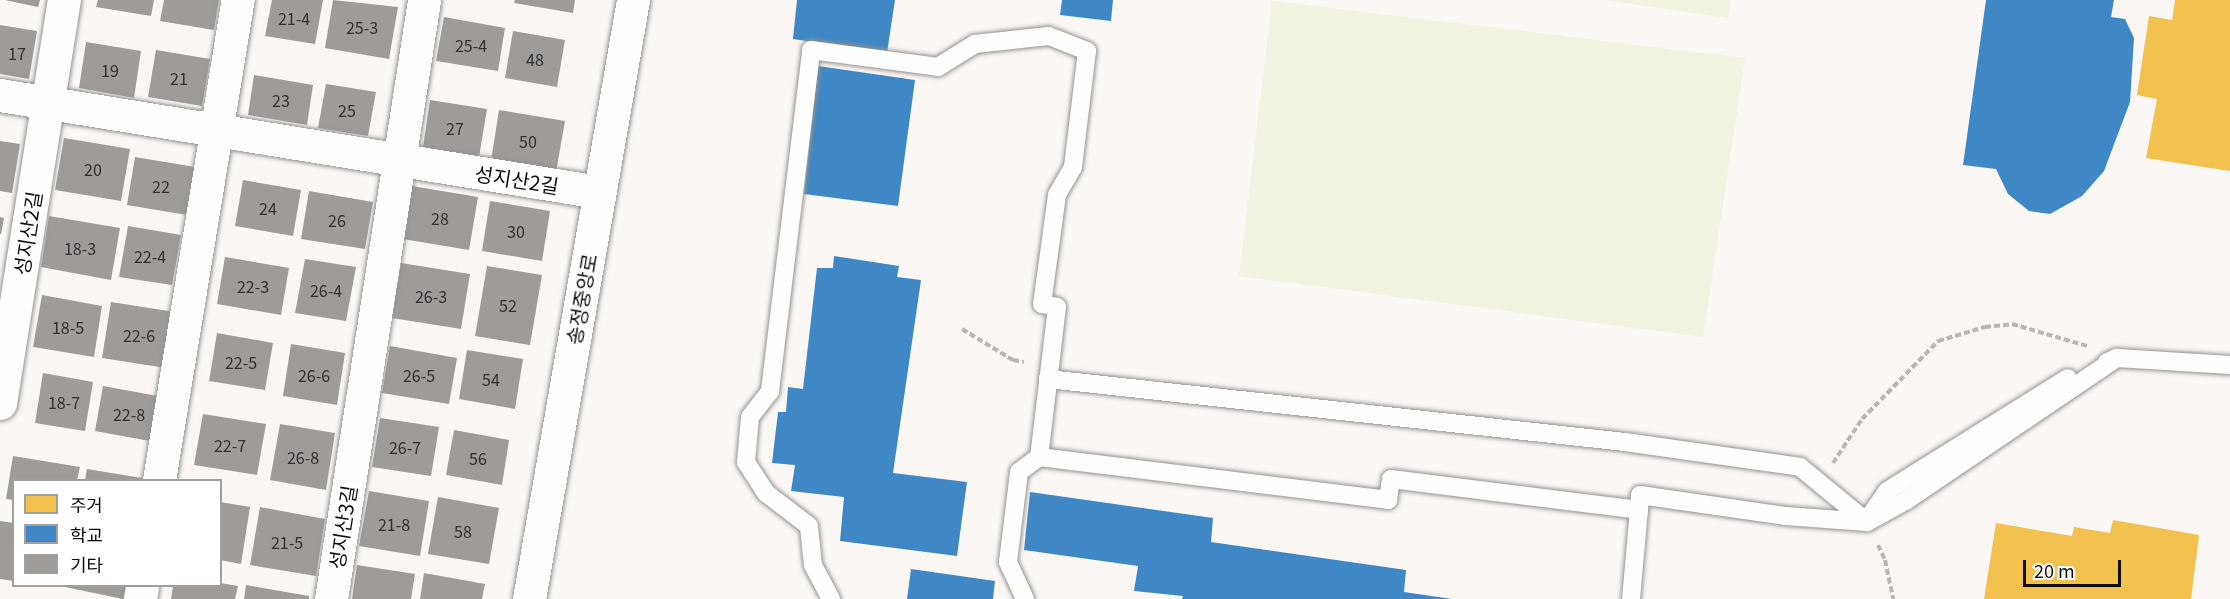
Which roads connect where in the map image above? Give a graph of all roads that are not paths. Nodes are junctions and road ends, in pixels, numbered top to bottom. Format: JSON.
{"nodes":[{"id":1,"x":64,"y":0,"type":"edge"},
{"id":2,"x":238,"y":0,"type":"edge"},
{"id":3,"x":424,"y":0,"type":"edge"},
{"id":4,"x":633,"y":0,"type":"edge"},
{"id":5,"x":0,"y":95,"type":"edge"},
{"id":6,"x":48,"y":103,"type":"junction"},
{"id":7,"x":217,"y":130,"type":"junction"},
{"id":8,"x":399,"y":160,"type":"junction"},
{"id":9,"x":599,"y":192,"type":"junction"},
{"id":10,"x":2230,"y":365,"type":"edge"},
{"id":11,"x":1049,"y":373,"type":"junction"},
{"id":12,"x":0,"y":400,"type":"edge"},
{"id":13,"x":1038,"y":457,"type":"junction"},
{"id":14,"x":159,"y":479,"type":"edge"},
{"id":15,"x":1639,"y":510,"type":"junction"},
{"id":16,"x":1867,"y":522,"type":"junction"},
{"id":17,"x":331,"y":599,"type":"edge"},
{"id":18,"x":529,"y":599,"type":"edge"},
{"id":19,"x":831,"y":599,"type":"edge"},
{"id":20,"x":1024,"y":599,"type":"edge"},
{"id":21,"x":1631,"y":599,"type":"edge"}],
"edges":[{"from":1,"to":6,"type":"street","name":"성지산2길"},
{"from":2,"to":7,"type":"street"},
{"from":3,"to":8,"type":"street"},
{"from":4,"to":9,"type":"street","name":"송정중앙로"},
{"from":5,"to":6,"type":"street","name":"성지산2길"},
{"from":6,"to":7,"type":"street","name":"성지산2길"},
{"from":6,"to":12,"type":"street","name":"성지산2길"},
{"from":7,"to":8,"type":"street","name":"성지산2길"},
{"from":7,"to":14,"type":"street"},
{"from":8,"to":9,"type":"street","name":"성지산2길"},
{"from":8,"to":17,"type":"street","name":"성지산3길"},
{"from":9,"to":18,"type":"street","name":"송정중앙로"},
{"from":10,"to":16,"type":"lane"},
{"from":11,"to":13,"type":"lane"},
{"from":11,"to":16,"type":"lane"},
{"from":11,"to":19,"type":"lane"},
{"from":13,"to":15,"type":"lane"},
{"from":13,"to":20,"type":"lane"},
{"from":15,"to":16,"type":"lane"},
{"from":15,"to":21,"type":"lane"}]}
